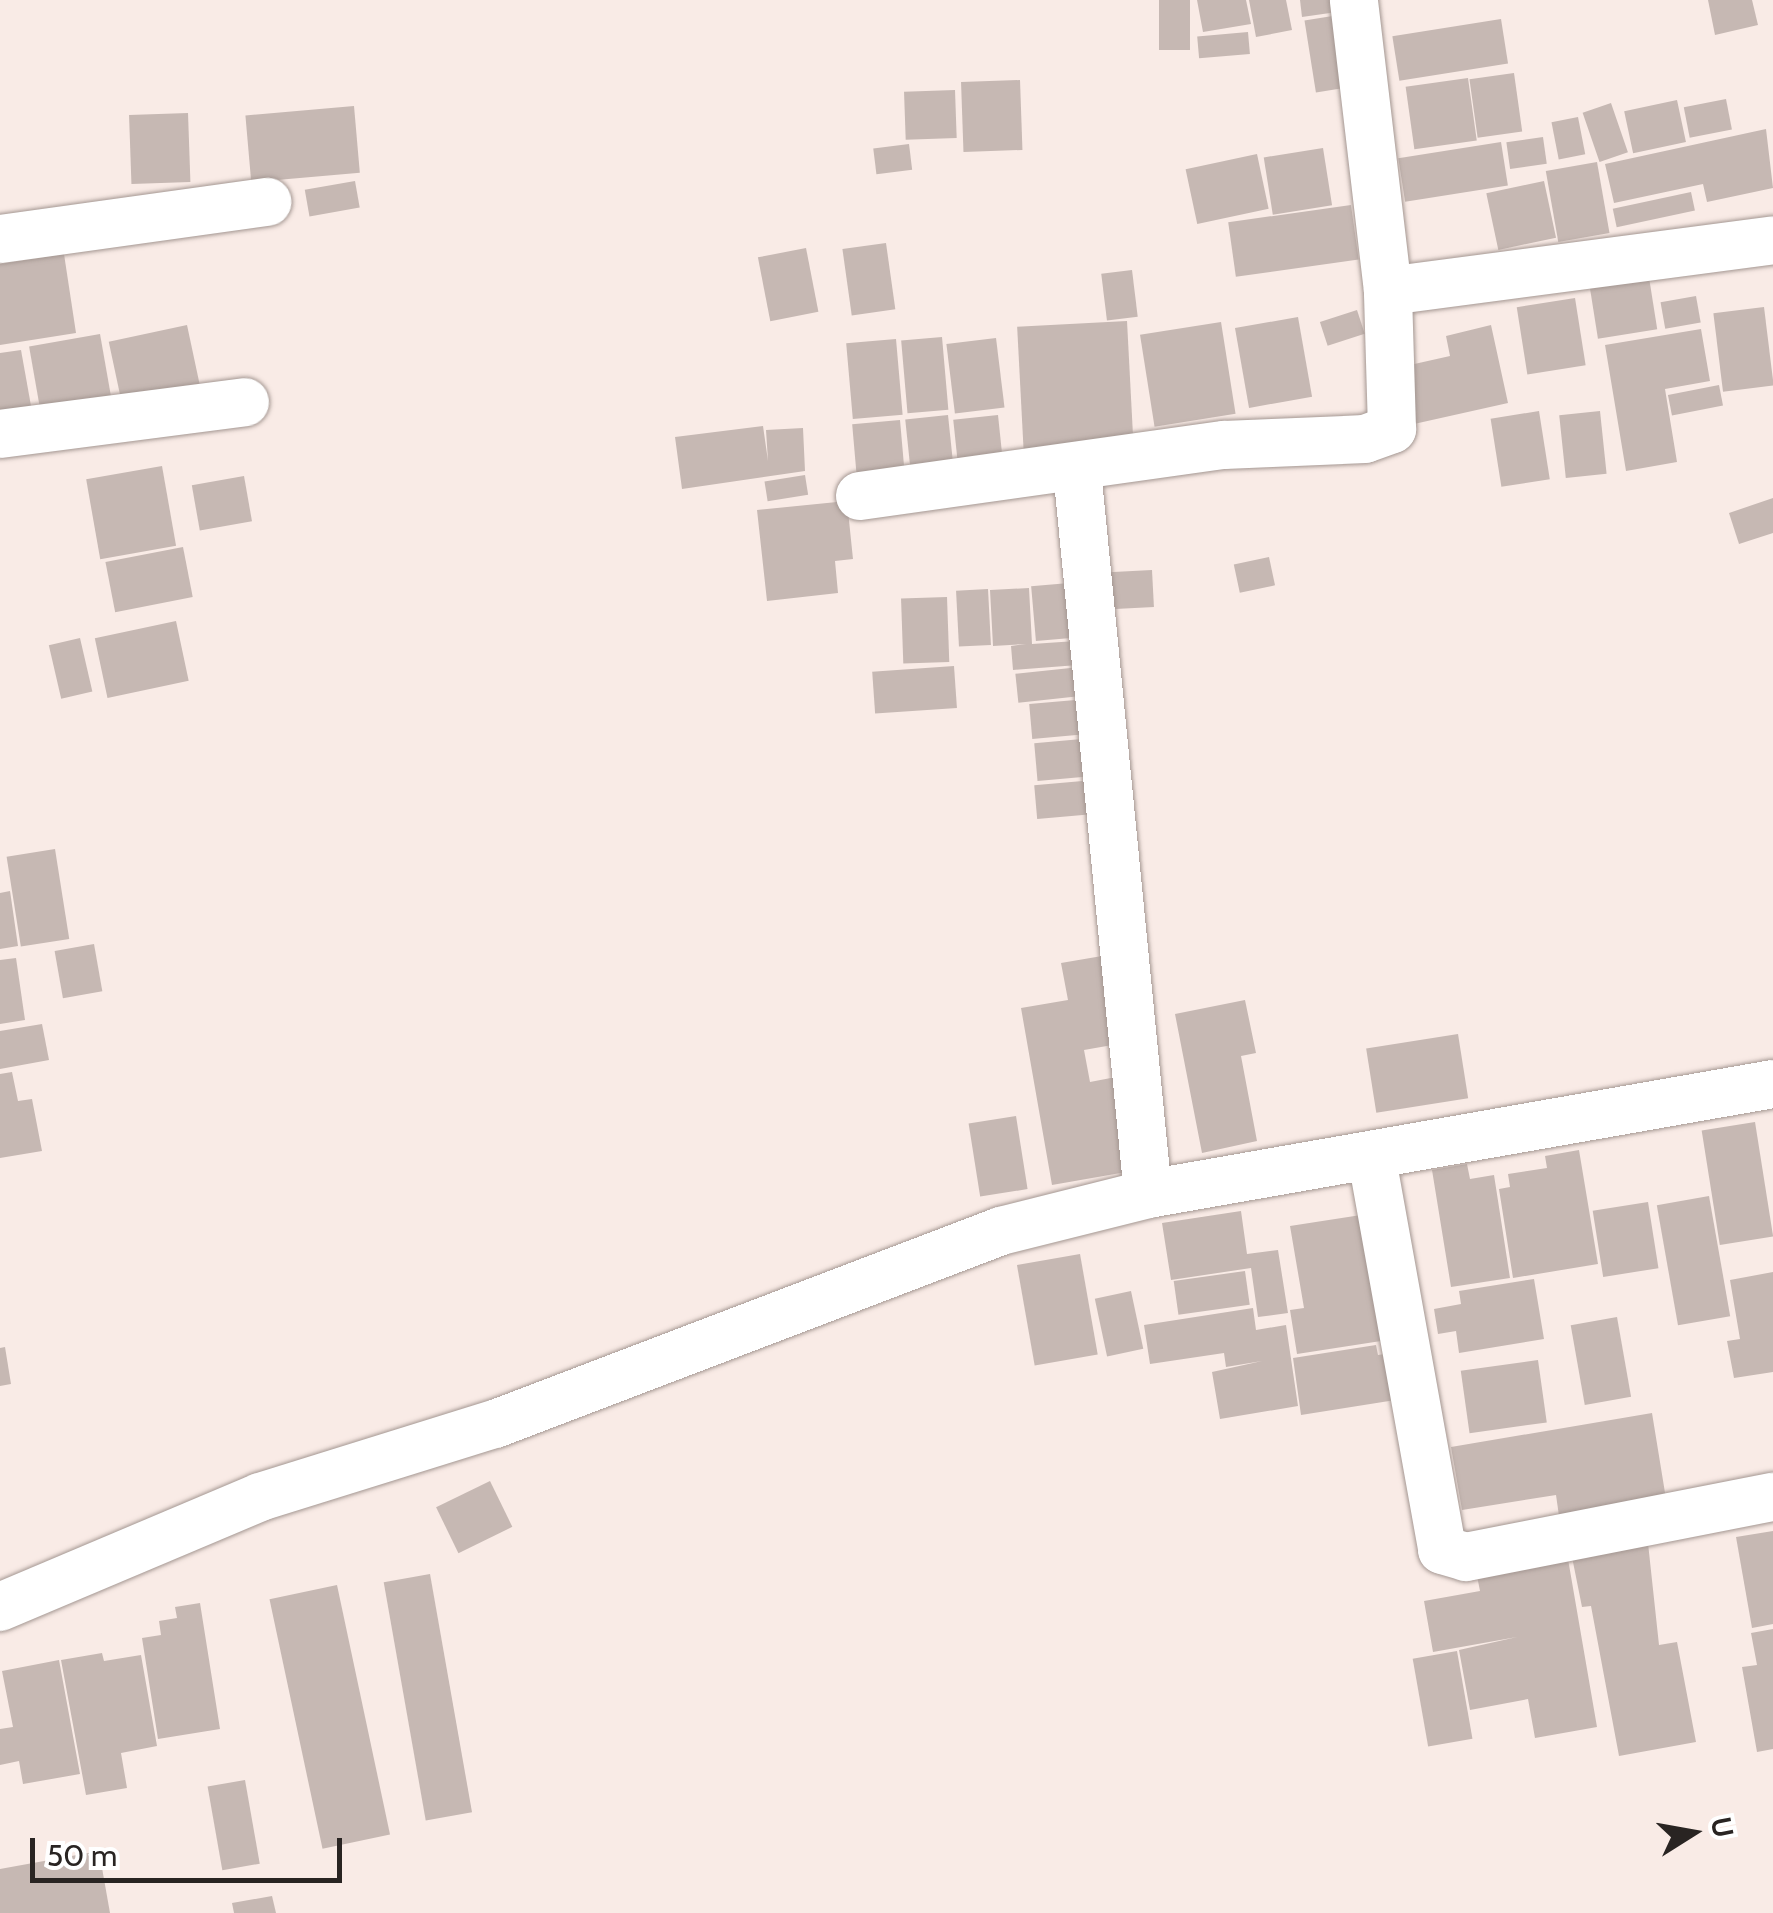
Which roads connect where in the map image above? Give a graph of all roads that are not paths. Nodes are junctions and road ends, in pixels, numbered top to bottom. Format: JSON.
{"nodes":[{"id":1,"x":1354,"y":0,"type":"edge"},
{"id":2,"x":267,"y":202,"type":"dead end"},
{"id":3,"x":0,"y":239,"type":"edge"},
{"id":4,"x":1773,"y":240,"type":"edge"},
{"id":5,"x":1388,"y":291,"type":"junction"},
{"id":6,"x":245,"y":402,"type":"dead end"},
{"id":7,"x":0,"y":434,"type":"edge"},
{"id":8,"x":1077,"y":470,"type":"junction"},
{"id":9,"x":860,"y":496,"type":"dead end"},
{"id":10,"x":1773,"y":1084,"type":"edge"},
{"id":11,"x":1372,"y":1158,"type":"junction"},
{"id":12,"x":1148,"y":1194,"type":"junction"},
{"id":13,"x":1773,"y":1498,"type":"edge"},
{"id":14,"x":0,"y":1607,"type":"edge"}],
"edges":[{"from":1,"to":5,"type":"street"},
{"from":2,"to":3,"type":"street"},
{"from":4,"to":5,"type":"street"},
{"from":5,"to":8,"type":"street"},
{"from":6,"to":7,"type":"street"},
{"from":8,"to":9,"type":"street"},
{"from":8,"to":12,"type":"street"},
{"from":10,"to":11,"type":"street"},
{"from":11,"to":12,"type":"street"},
{"from":11,"to":13,"type":"street"},
{"from":12,"to":14,"type":"street"}]}
